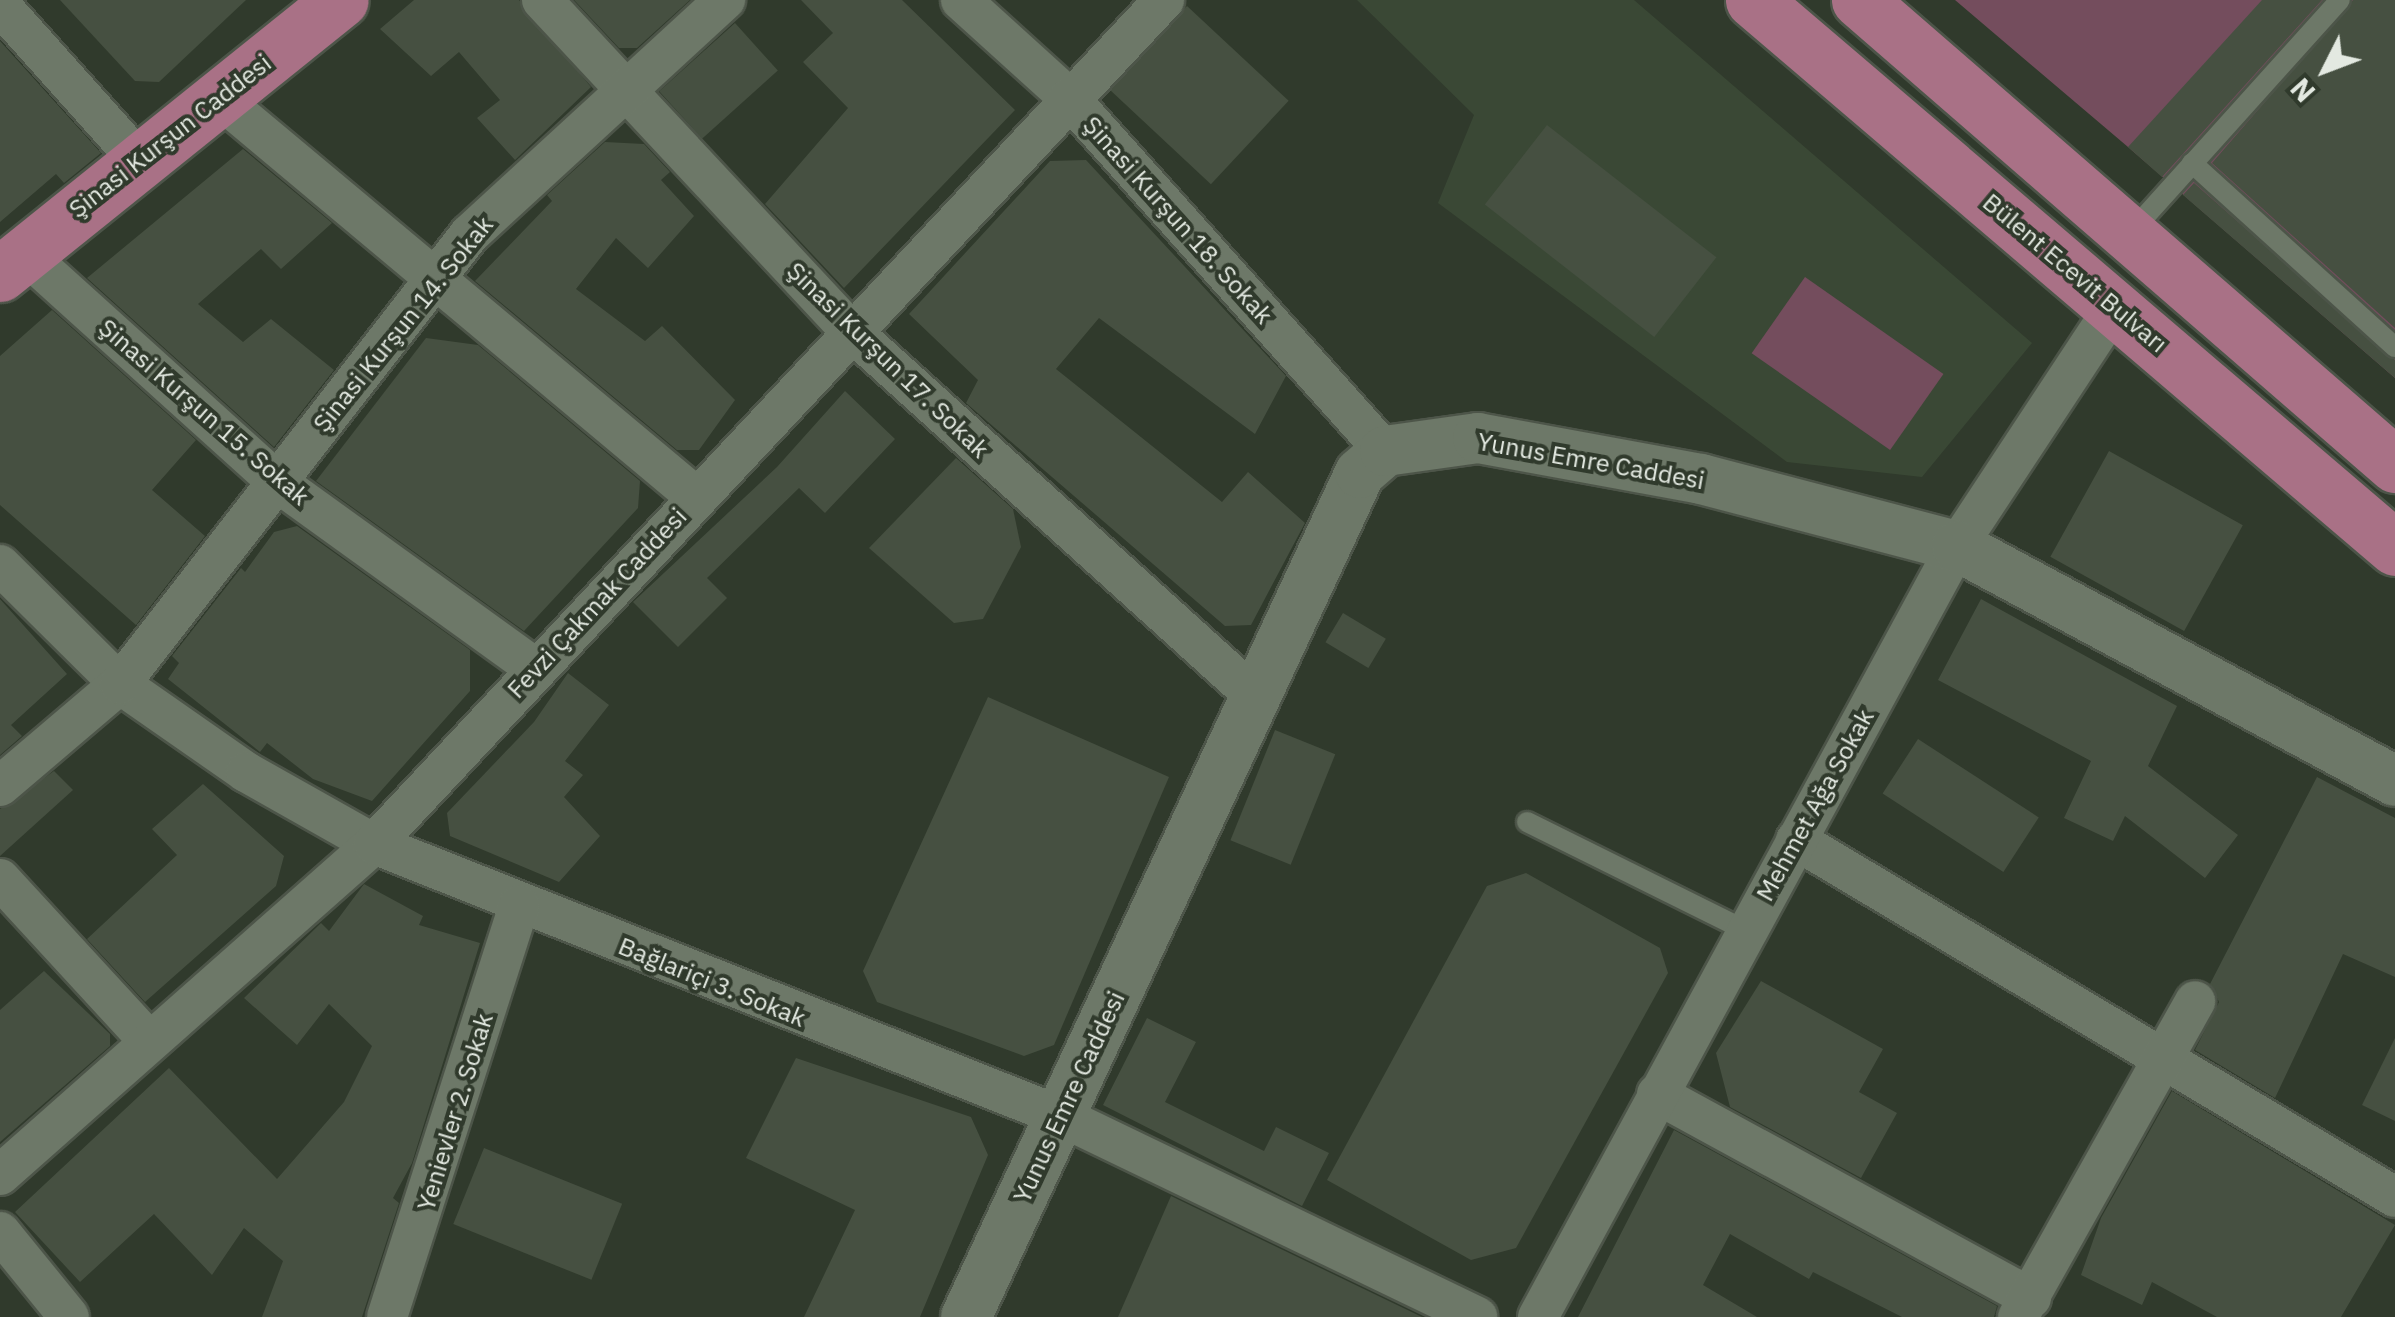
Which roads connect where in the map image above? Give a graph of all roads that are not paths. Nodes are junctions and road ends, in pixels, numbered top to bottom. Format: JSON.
{"nodes":[{"id":1,"x":341,"y":0,"type":"edge"},
{"id":2,"x":542,"y":0,"type":"edge"},
{"id":3,"x":725,"y":0,"type":"edge"},
{"id":4,"x":960,"y":0,"type":"edge"},
{"id":5,"x":1164,"y":0,"type":"edge"},
{"id":6,"x":1753,"y":0,"type":"edge"},
{"id":7,"x":1859,"y":0,"type":"edge"},
{"id":8,"x":2340,"y":0,"type":"edge"},
{"id":9,"x":0,"y":5,"type":"edge"},
{"id":10,"x":624,"y":93,"type":"junction"},
{"id":11,"x":218,"y":97,"type":"junction"},
{"id":12,"x":1070,"y":98,"type":"junction"},
{"id":13,"x":136,"y":157,"type":"junction"},
{"id":14,"x":2192,"y":163,"type":"junction"},
{"id":15,"x":2131,"y":232,"type":"junction"},
{"id":16,"x":12,"y":263,"type":"edge"},
{"id":17,"x":434,"y":280,"type":"junction"},
{"id":18,"x":2115,"y":306,"type":"junction"},
{"id":19,"x":850,"y":330,"type":"junction"},
{"id":20,"x":2395,"y":348,"type":"edge"},
{"id":21,"x":1384,"y":452,"type":"junction"},
{"id":22,"x":2395,"y":465,"type":"edge"},
{"id":23,"x":278,"y":482,"type":"junction"},
{"id":24,"x":695,"y":496,"type":"junction"},
{"id":25,"x":1957,"y":546,"type":"junction"},
{"id":26,"x":2395,"y":548,"type":"edge"},
{"id":27,"x":0,"y":565,"type":"edge"},
{"id":28,"x":535,"y":668,"type":"junction"},
{"id":29,"x":120,"y":684,"type":"junction"},
{"id":30,"x":1256,"y":697,"type":"junction"},
{"id":31,"x":2395,"y":781,"type":"edge"},
{"id":32,"x":0,"y":786,"type":"edge"},
{"id":33,"x":1527,"y":822,"type":"dead end"},
{"id":34,"x":1796,"y":840,"type":"junction"},
{"id":35,"x":374,"y":844,"type":"junction"},
{"id":36,"x":0,"y":879,"type":"edge"},
{"id":37,"x":519,"y":906,"type":"junction"},
{"id":38,"x":1746,"y":931,"type":"junction"},
{"id":39,"x":2195,"y":1001,"type":"dead end"},
{"id":40,"x":146,"y":1040,"type":"junction"},
{"id":41,"x":2163,"y":1059,"type":"junction"},
{"id":42,"x":1657,"y":1094,"type":"junction"},
{"id":43,"x":1060,"y":1116,"type":"junction"},
{"id":44,"x":0,"y":1174,"type":"edge"},
{"id":45,"x":2395,"y":1197,"type":"edge"},
{"id":46,"x":0,"y":1232,"type":"edge"},
{"id":47,"x":2024,"y":1308,"type":"edge"},
{"id":48,"x":69,"y":1317,"type":"edge"},
{"id":49,"x":387,"y":1317,"type":"edge"},
{"id":50,"x":966,"y":1317,"type":"edge"},
{"id":51,"x":1477,"y":1317,"type":"edge"},
{"id":52,"x":1538,"y":1317,"type":"edge"}],
"edges":[{"from":1,"to":11,"type":"main road","name":"Şinasi Kurşun Caddesi"},
{"from":2,"to":10,"type":"street","name":"Şinasi Kurşun 17. Sokak"},
{"from":3,"to":10,"type":"street","name":"Şinasi Kurşun 14. Sokak"},
{"from":4,"to":12,"type":"street","name":"Şinasi Kurşun 18. Sokak"},
{"from":5,"to":12,"type":"street","name":"Fevzi Çakmak Caddesi"},
{"from":6,"to":18,"type":"main road","name":"Bülent Ecevit Bulvarı"},
{"from":7,"to":15,"type":"main road"},
{"from":8,"to":14,"type":"lane"},
{"from":9,"to":13,"type":"street"},
{"from":10,"to":17,"type":"street","name":"Şinasi Kurşun 14. Sokak"},
{"from":10,"to":19,"type":"street","name":"Şinasi Kurşun 17. Sokak"},
{"from":11,"to":13,"type":"main road","name":"Şinasi Kurşun Caddesi"},
{"from":11,"to":17,"type":"street"},
{"from":12,"to":19,"type":"street","name":"Fevzi Çakmak Caddesi"},
{"from":12,"to":21,"type":"street","name":"Şinasi Kurşun 18. Sokak"},
{"from":13,"to":16,"type":"main road","name":"Şinasi Kurşun Caddesi"},
{"from":14,"to":15,"type":"lane"},
{"from":14,"to":20,"type":"lane"},
{"from":15,"to":22,"type":"main road"},
{"from":16,"to":23,"type":"street","name":"Şinasi Kurşun 15. Sokak"},
{"from":17,"to":23,"type":"street","name":"Şinasi Kurşun 14. Sokak"},
{"from":17,"to":24,"type":"street"},
{"from":18,"to":25,"type":"street","name":"Mehmet Ağa Sokak"},
{"from":18,"to":26,"type":"main road","name":"Bülent Ecevit Bulvarı"},
{"from":19,"to":24,"type":"street","name":"Fevzi Çakmak Caddesi"},
{"from":19,"to":30,"type":"street","name":"Şinasi Kurşun 17. Sokak"},
{"from":21,"to":25,"type":"street","name":"Yunus Emre Caddesi"},
{"from":21,"to":30,"type":"street","name":"Yunus Emre Caddesi"},
{"from":23,"to":28,"type":"street","name":"Şinasi Kurşun 15. Sokak"},
{"from":23,"to":29,"type":"street","name":"Şinasi Kurşun 14. Sokak"},
{"from":24,"to":28,"type":"street","name":"Fevzi Çakmak Caddesi"},
{"from":25,"to":31,"type":"street","name":"Yunus Emre Caddesi"},
{"from":25,"to":34,"type":"street","name":"Mehmet Ağa Sokak"},
{"from":27,"to":29,"type":"street","name":"Bağlariçi 3. Sokak"},
{"from":28,"to":35,"type":"street","name":"Fevzi Çakmak Caddesi"},
{"from":29,"to":32,"type":"street","name":"Şinasi Kurşun 14. Sokak"},
{"from":29,"to":35,"type":"street","name":"Bağlariçi 3. Sokak"},
{"from":30,"to":43,"type":"street","name":"Yunus Emre Caddesi"},
{"from":33,"to":38,"type":"lane"},
{"from":34,"to":38,"type":"street","name":"Mehmet Ağa Sokak"},
{"from":34,"to":41,"type":"street"},
{"from":35,"to":37,"type":"street","name":"Bağlariçi 3. Sokak"},
{"from":35,"to":40,"type":"street","name":"Fevzi Çakmak Caddesi"},
{"from":36,"to":40,"type":"street"},
{"from":37,"to":43,"type":"street","name":"Bağlariçi 3. Sokak"},
{"from":37,"to":49,"type":"street","name":"Yenievler 2. Sokak"},
{"from":38,"to":42,"type":"street","name":"Mehmet Ağa Sokak"},
{"from":39,"to":41,"type":"street"},
{"from":40,"to":44,"type":"street","name":"Fevzi Çakmak Caddesi"},
{"from":41,"to":45,"type":"street"},
{"from":41,"to":47,"type":"street"},
{"from":42,"to":47,"type":"street"},
{"from":42,"to":52,"type":"street","name":"Mehmet Ağa Sokak"},
{"from":43,"to":50,"type":"street","name":"Yunus Emre Caddesi"},
{"from":43,"to":51,"type":"street","name":"Bağlariçi 3. Sokak"},
{"from":46,"to":48,"type":"street"}]}
